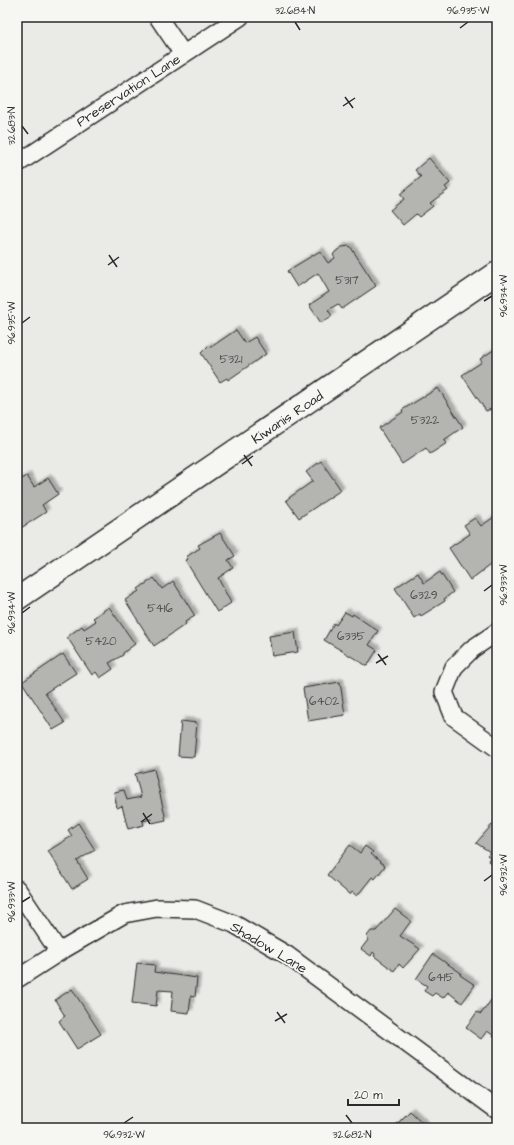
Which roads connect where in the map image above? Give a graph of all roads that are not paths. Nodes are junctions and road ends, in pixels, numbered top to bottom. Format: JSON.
{"nodes":[{"id":1,"x":158,"y":17,"type":"edge"},
{"id":2,"x":240,"y":17,"type":"edge"},
{"id":3,"x":183,"y":54,"type":"junction"},
{"id":4,"x":17,"y":164,"type":"edge"},
{"id":5,"x":497,"y":274,"type":"edge"},
{"id":6,"x":17,"y":599,"type":"edge"},
{"id":7,"x":497,"y":632,"type":"edge"},
{"id":8,"x":497,"y":748,"type":"edge"},
{"id":9,"x":17,"y":889,"type":"edge"},
{"id":10,"x":59,"y":952,"type":"junction"},
{"id":11,"x":17,"y":979,"type":"edge"},
{"id":12,"x":497,"y":1110,"type":"edge"}],
"edges":[{"from":1,"to":3,"type":"street"},
{"from":2,"to":3,"type":"street","name":"Preservation Lane"},
{"from":3,"to":4,"type":"street","name":"Preservation Lane"},
{"from":5,"to":6,"type":"street","name":"Kiwanis Road"},
{"from":7,"to":8,"type":"street"},
{"from":9,"to":10,"type":"street"},
{"from":10,"to":11,"type":"street","name":"Shadow Lane"},
{"from":10,"to":12,"type":"street","name":"Shadow Lane"}]}
